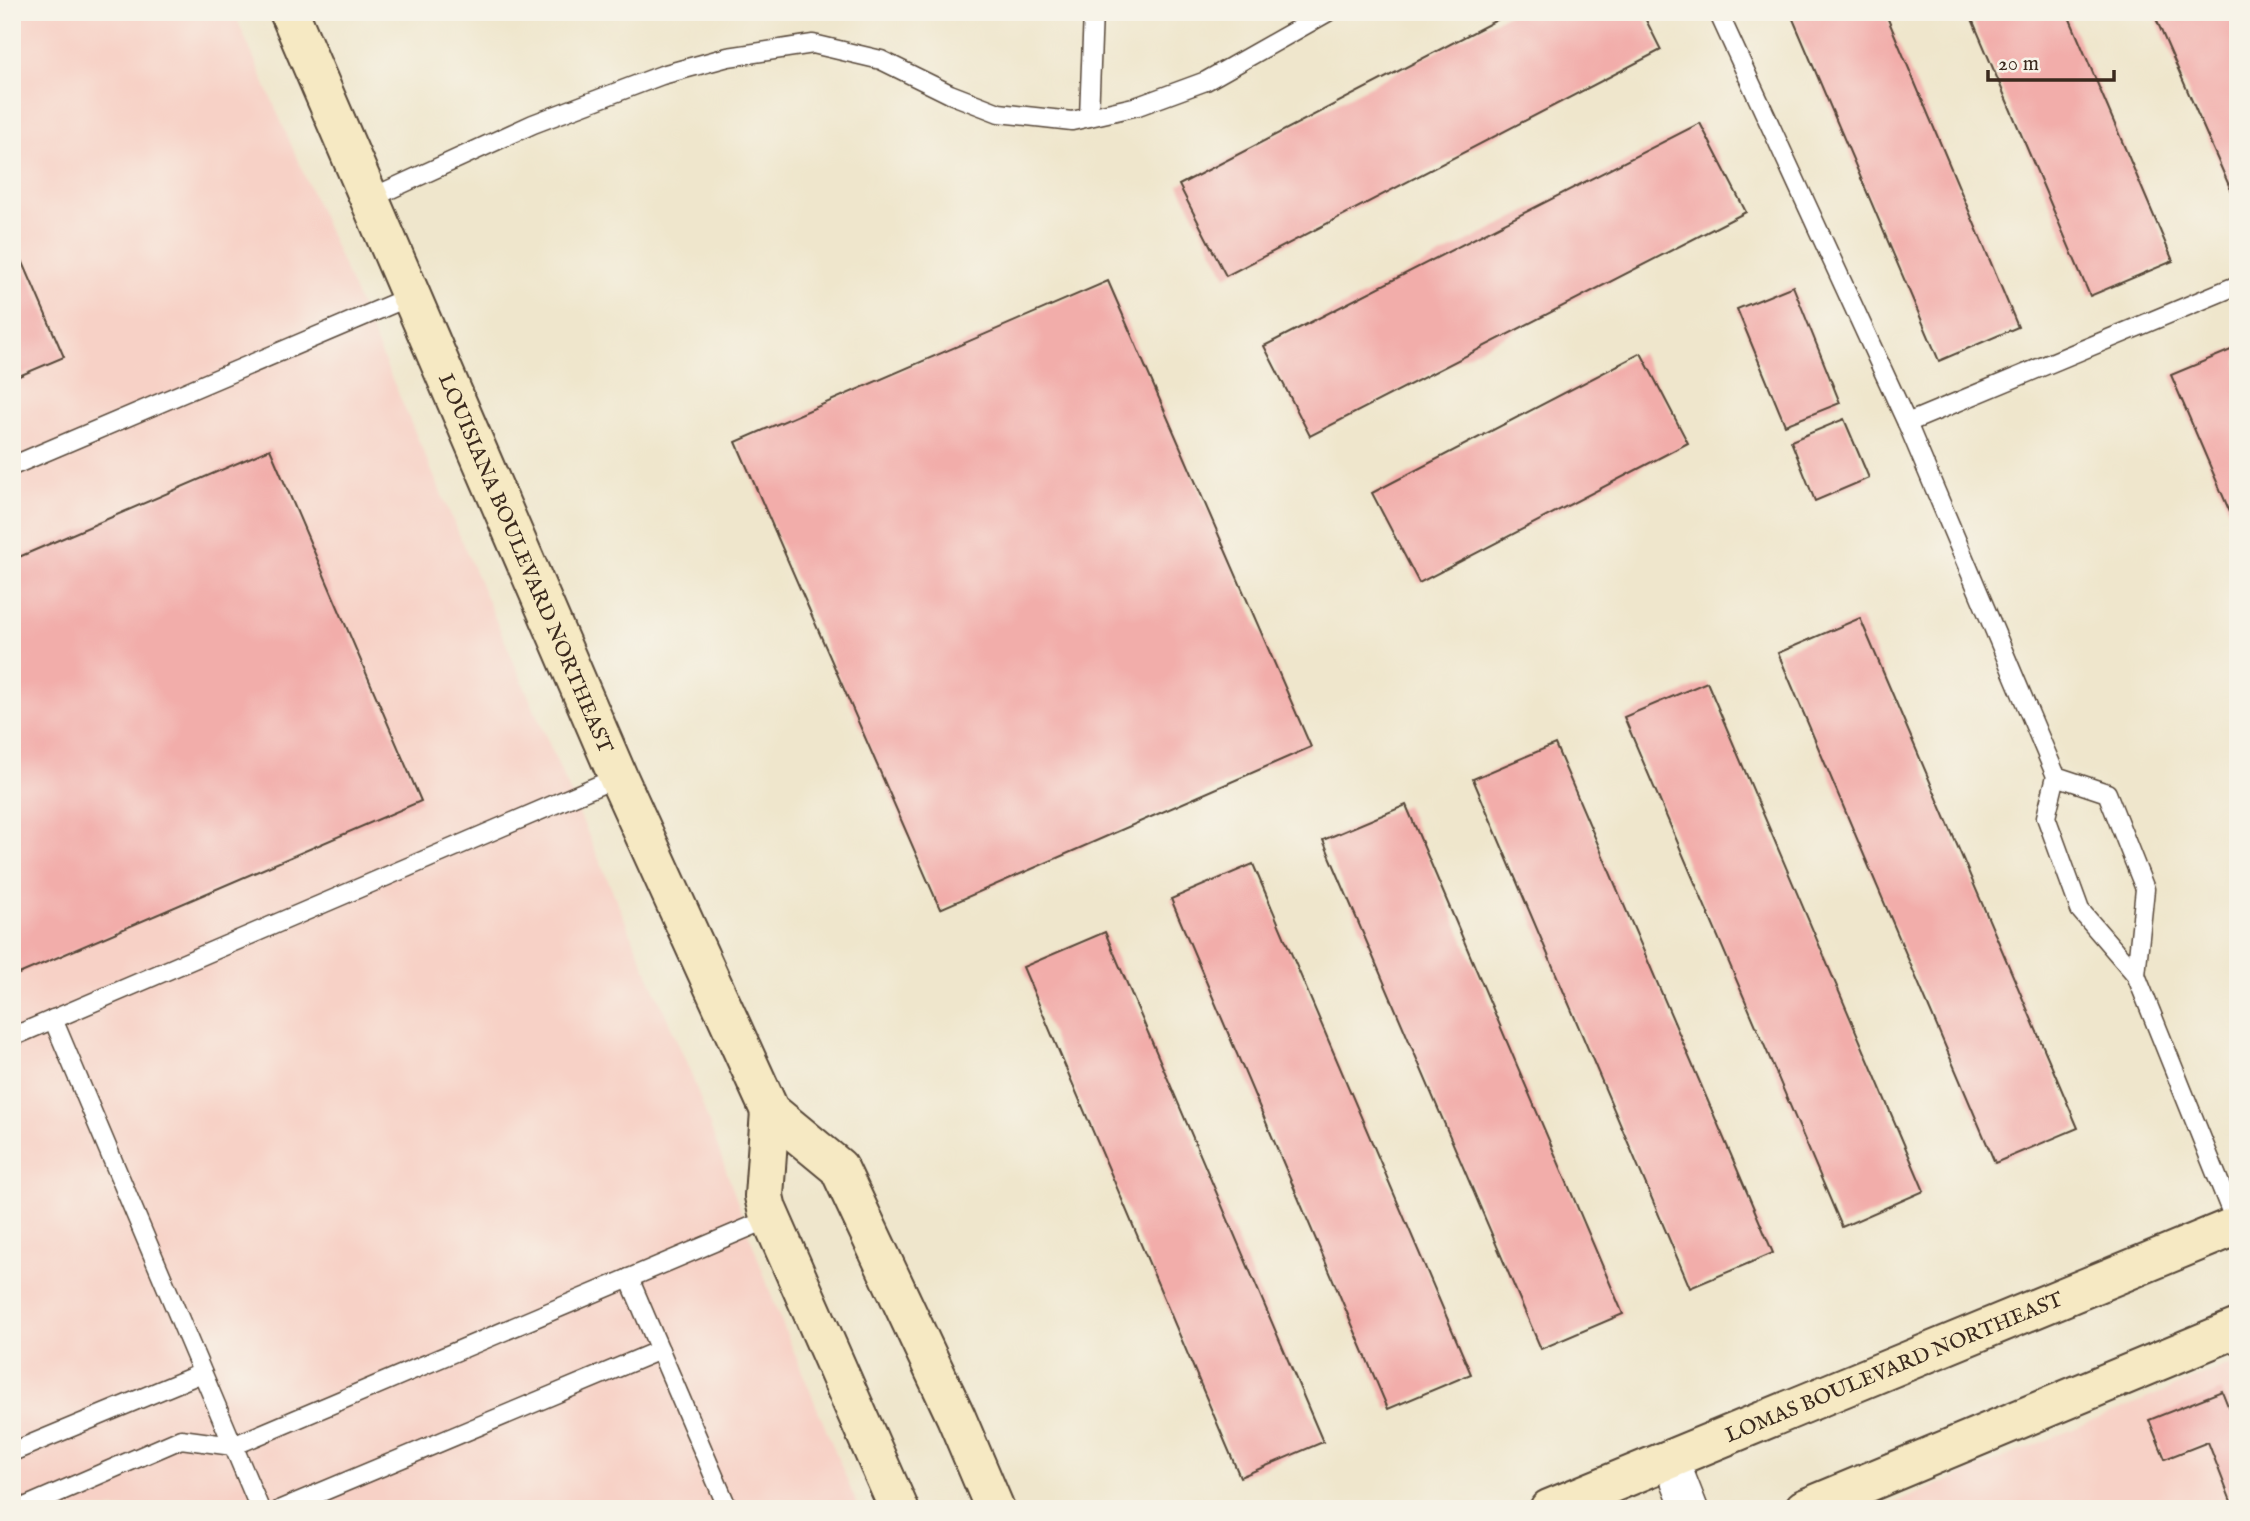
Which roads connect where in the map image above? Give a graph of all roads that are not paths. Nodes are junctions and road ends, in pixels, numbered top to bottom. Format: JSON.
{"nodes":[{"id":1,"x":289,"y":12,"type":"edge"},
{"id":2,"x":1093,"y":12,"type":"edge"},
{"id":3,"x":1328,"y":12,"type":"edge"},
{"id":4,"x":1718,"y":12,"type":"edge"},
{"id":5,"x":1089,"y":117,"type":"junction"},
{"id":6,"x":369,"y":199,"type":"junction"},
{"id":7,"x":2238,"y":285,"type":"edge"},
{"id":8,"x":411,"y":296,"type":"junction"},
{"id":9,"x":1908,"y":422,"type":"junction"},
{"id":10,"x":12,"y":466,"type":"edge"},
{"id":11,"x":2056,"y":776,"type":"junction"},
{"id":12,"x":618,"y":777,"type":"junction"},
{"id":13,"x":2136,"y":975,"type":"junction"},
{"id":14,"x":53,"y":1019,"type":"junction"},
{"id":15,"x":12,"y":1037,"type":"edge"},
{"id":16,"x":770,"y":1111,"type":"junction"},
{"id":17,"x":771,"y":1218,"type":"junction"},
{"id":18,"x":2237,"y":1227,"type":"edge"},
{"id":19,"x":629,"y":1278,"type":"junction"},
{"id":20,"x":2238,"y":1328,"type":"edge"},
{"id":21,"x":660,"y":1350,"type":"junction"},
{"id":22,"x":202,"y":1373,"type":"junction"},
{"id":23,"x":233,"y":1446,"type":"junction"},
{"id":24,"x":12,"y":1452,"type":"edge"},
{"id":25,"x":1670,"y":1458,"type":"junction"},
{"id":26,"x":20,"y":1509,"type":"edge"},
{"id":27,"x":260,"y":1509,"type":"edge"},
{"id":28,"x":281,"y":1509,"type":"edge"},
{"id":29,"x":728,"y":1509,"type":"edge"},
{"id":30,"x":899,"y":1509,"type":"edge"},
{"id":31,"x":995,"y":1509,"type":"edge"},
{"id":32,"x":1549,"y":1509,"type":"edge"},
{"id":33,"x":1690,"y":1509,"type":"edge"},
{"id":34,"x":1804,"y":1509,"type":"edge"}],
"edges":[{"from":1,"to":6,"type":"main road","name":"LOUISIANA BOULEVARD NORTHEAST"},
{"from":2,"to":5,"type":"lane"},
{"from":3,"to":5,"type":"lane"},
{"from":4,"to":9,"type":"lane"},
{"from":5,"to":6,"type":"lane"},
{"from":6,"to":8,"type":"main road","name":"LOUISIANA BOULEVARD NORTHEAST"},
{"from":7,"to":9,"type":"lane"},
{"from":8,"to":10,"type":"lane"},
{"from":8,"to":12,"type":"main road","name":"LOUISIANA BOULEVARD NORTHEAST"},
{"from":9,"to":11,"type":"lane"},
{"from":11,"to":13,"type":"lane"},
{"from":11,"to":13,"type":"lane"},
{"from":12,"to":14,"type":"lane"},
{"from":12,"to":16,"type":"main road","name":"LOUISIANA BOULEVARD NORTHEAST"},
{"from":13,"to":18,"type":"lane"},
{"from":14,"to":15,"type":"lane"},
{"from":14,"to":22,"type":"lane"},
{"from":16,"to":17,"type":"main road","name":"LOUISIANA BOULEVARD NORTHEAST"},
{"from":16,"to":31,"type":"main road","name":"LOUISIANA BOULEVARD NORTHEAST"},
{"from":17,"to":19,"type":"lane"},
{"from":17,"to":30,"type":"main road","name":"LOUISIANA BOULEVARD NORTHEAST"},
{"from":18,"to":25,"type":"main road","name":"LOMAS BOULEVARD NORTHEAST"},
{"from":19,"to":21,"type":"lane"},
{"from":19,"to":23,"type":"lane"},
{"from":20,"to":34,"type":"main road"},
{"from":21,"to":28,"type":"lane"},
{"from":21,"to":29,"type":"lane"},
{"from":22,"to":23,"type":"lane"},
{"from":22,"to":24,"type":"lane"},
{"from":23,"to":26,"type":"lane"},
{"from":23,"to":27,"type":"lane"},
{"from":25,"to":32,"type":"main road","name":"LOMAS BOULEVARD NORTHEAST"},
{"from":25,"to":33,"type":"street"}]}
